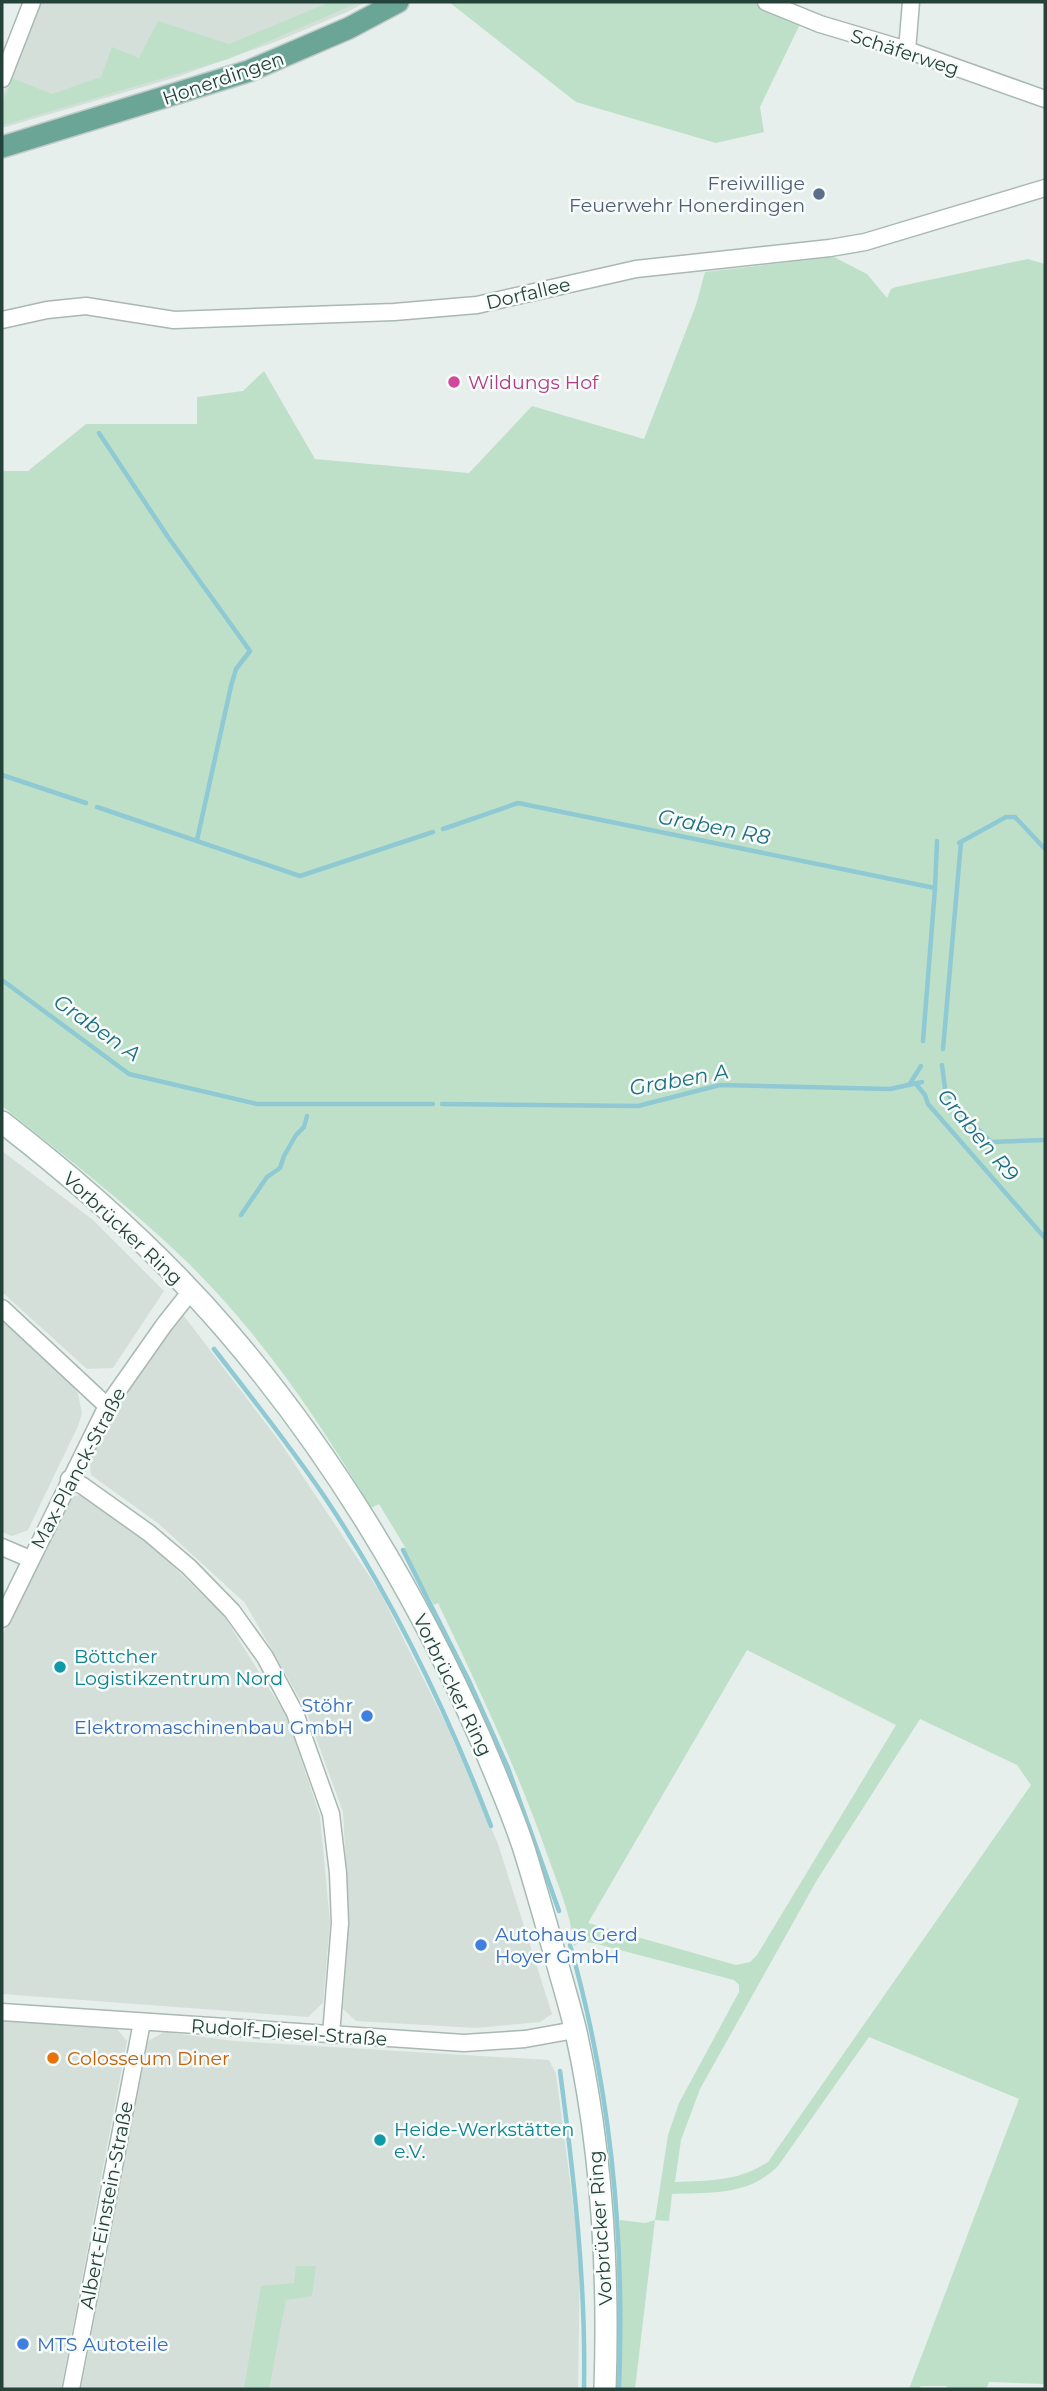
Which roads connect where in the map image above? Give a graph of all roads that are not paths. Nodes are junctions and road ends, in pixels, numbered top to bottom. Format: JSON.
{"nodes":[{"id":1,"x":32,"y":2,"type":"edge"},
{"id":2,"x":398,"y":2,"type":"edge"},
{"id":3,"x":766,"y":2,"type":"edge"},
{"id":4,"x":911,"y":2,"type":"edge"},
{"id":5,"x":907,"y":50,"type":"junction"},
{"id":6,"x":2,"y":79,"type":"edge"},
{"id":7,"x":1045,"y":99,"type":"edge"},
{"id":8,"x":2,"y":148,"type":"edge"},
{"id":9,"x":1045,"y":188,"type":"edge"},
{"id":10,"x":2,"y":320,"type":"edge"},
{"id":11,"x":2,"y":1122,"type":"edge"},
{"id":12,"x":191,"y":1291,"type":"junction"},
{"id":13,"x":2,"y":1308,"type":"edge"},
{"id":14,"x":107,"y":1406,"type":"junction"},
{"id":15,"x":69,"y":1479,"type":"junction"},
{"id":16,"x":2,"y":1547,"type":"edge"},
{"id":17,"x":30,"y":1559,"type":"junction"},
{"id":18,"x":2,"y":1619,"type":"edge"},
{"id":19,"x":2,"y":2012,"type":"edge"},
{"id":20,"x":142,"y":2022,"type":"junction"},
{"id":21,"x":575,"y":2030,"type":"junction"},
{"id":22,"x":331,"y":2035,"type":"junction"},
{"id":23,"x":71,"y":2389,"type":"edge"},
{"id":24,"x":605,"y":2389,"type":"edge"}],
"edges":[{"from":1,"to":6,"type":"street"},
{"from":2,"to":8,"type":"main road","name":"Honerdingen"},
{"from":3,"to":5,"type":"street","name":"Schäferweg"},
{"from":4,"to":5,"type":"street"},
{"from":5,"to":7,"type":"street","name":"Schäferweg"},
{"from":9,"to":10,"type":"street","name":"Dorfallee"},
{"from":11,"to":12,"type":"main road","name":"Vorbrücker Ring"},
{"from":12,"to":14,"type":"street","name":"Max-Planck-Straße"},
{"from":12,"to":21,"type":"main road","name":"Vorbrücker Ring"},
{"from":13,"to":14,"type":"street"},
{"from":14,"to":15,"type":"street","name":"Max-Planck-Straße"},
{"from":15,"to":17,"type":"street","name":"Max-Planck-Straße"},
{"from":15,"to":22,"type":"street"},
{"from":16,"to":17,"type":"street"},
{"from":17,"to":18,"type":"street","name":"Max-Planck-Straße"},
{"from":19,"to":20,"type":"street","name":"Rudolf-Diesel-Straße"},
{"from":20,"to":22,"type":"street","name":"Rudolf-Diesel-Straße"},
{"from":20,"to":23,"type":"street","name":"Albert-Einstein-Straße"},
{"from":21,"to":22,"type":"street","name":"Rudolf-Diesel-Straße"},
{"from":21,"to":24,"type":"main road","name":"Vorbrücker Ring"}]}
